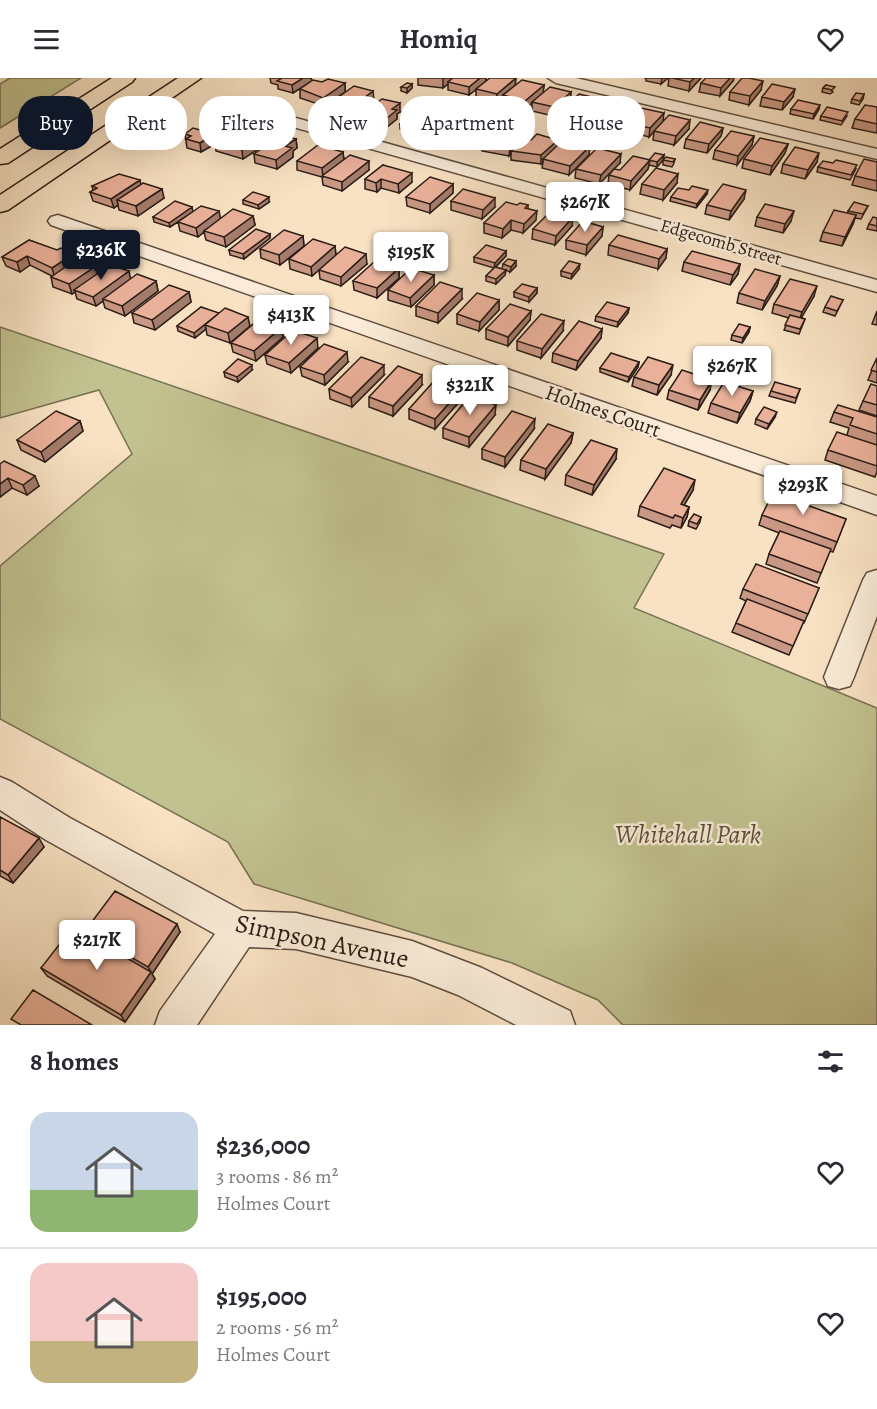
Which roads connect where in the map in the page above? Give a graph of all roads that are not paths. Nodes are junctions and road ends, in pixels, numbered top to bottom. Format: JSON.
{"nodes":[{"id":1,"x":125,"y":78,"type":"edge"},
{"id":2,"x":191,"y":78,"type":"edge"},
{"id":3,"x":556,"y":78,"type":"edge"},
{"id":4,"x":296,"y":123,"type":"edge"},
{"id":5,"x":877,"y":154,"type":"edge"},
{"id":6,"x":0,"y":158,"type":"edge"},
{"id":7,"x":0,"y":206,"type":"edge"},
{"id":8,"x":58,"y":221,"type":"dead end"},
{"id":9,"x":877,"y":286,"type":"edge"},
{"id":10,"x":877,"y":506,"type":"edge"},
{"id":11,"x":877,"y":580,"type":"edge"},
{"id":12,"x":838,"y":677,"type":"dead end"},
{"id":13,"x":0,"y":792,"type":"edge"},
{"id":14,"x":240,"y":929,"type":"junction"},
{"id":15,"x":174,"y":1025,"type":"edge"},
{"id":16,"x":556,"y":1025,"type":"edge"}],
"edges":[{"from":1,"to":6,"type":"highway"},
{"from":2,"to":7,"type":"highway"},
{"from":3,"to":5,"type":"street"},
{"from":4,"to":9,"type":"street","name":"Edgecomb Street"},
{"from":8,"to":10,"type":"street","name":"Holmes Court"},
{"from":11,"to":12,"type":"street"},
{"from":13,"to":14,"type":"street","name":"Simpson Avenue"},
{"from":14,"to":15,"type":"street"},
{"from":14,"to":16,"type":"street","name":"Simpson Avenue"}]}
